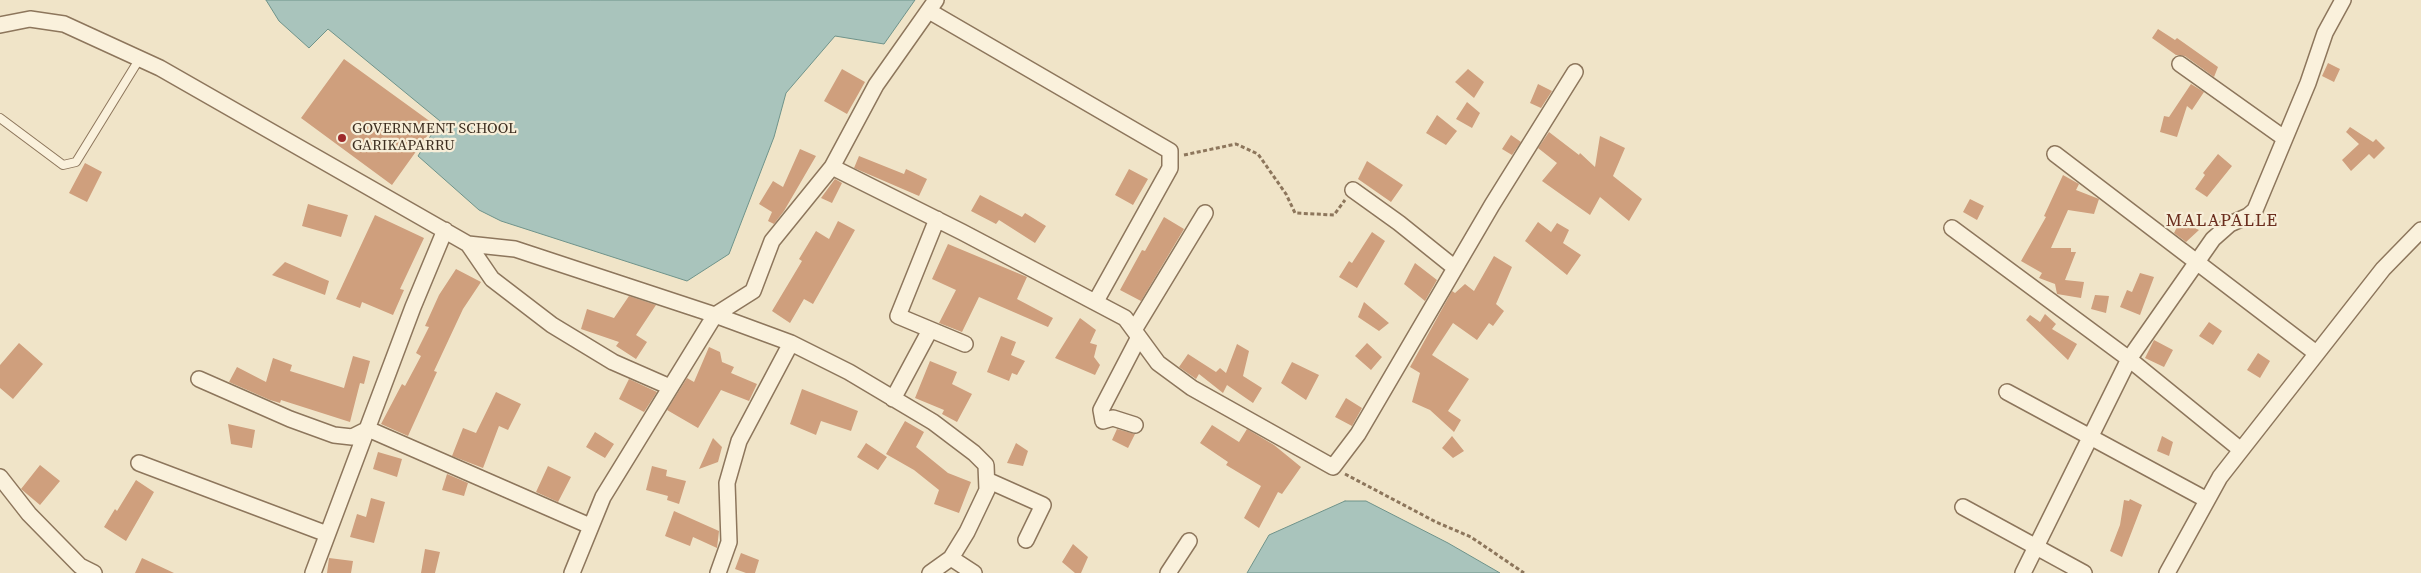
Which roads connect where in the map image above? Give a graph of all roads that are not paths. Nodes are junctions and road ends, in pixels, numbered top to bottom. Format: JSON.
{"nodes":[{"id":1,"x":2343,"y":0,"type":"edge"},
{"id":2,"x":932,"y":6,"type":"edge"},
{"id":3,"x":0,"y":24,"type":"edge"},
{"id":4,"x":140,"y":58,"type":"junction"},
{"id":5,"x":2180,"y":64,"type":"dead end"},
{"id":6,"x":1575,"y":72,"type":"dead end"},
{"id":7,"x":0,"y":118,"type":"edge"},
{"id":8,"x":2284,"y":138,"type":"junction"},
{"id":9,"x":2055,"y":154,"type":"dead end"},
{"id":10,"x":832,"y":167,"type":"junction"},
{"id":11,"x":1353,"y":190,"type":"road end"},
{"id":12,"x":1205,"y":213,"type":"dead end"},
{"id":13,"x":937,"y":219,"type":"junction"},
{"id":14,"x":1952,"y":228,"type":"dead end"},
{"id":15,"x":445,"y":230,"type":"junction"},
{"id":16,"x":2421,"y":230,"type":"edge"},
{"id":17,"x":468,"y":244,"type":"junction"},
{"id":18,"x":2197,"y":262,"type":"junction"},
{"id":19,"x":1455,"y":268,"type":"junction"},
{"id":20,"x":1096,"y":301,"type":"junction"},
{"id":21,"x":714,"y":315,"type":"junction"},
{"id":22,"x":930,"y":330,"type":"junction"},
{"id":23,"x":1136,"y":333,"type":"junction"},
{"id":24,"x":791,"y":343,"type":"junction"},
{"id":25,"x":965,"y":344,"type":"dead end"},
{"id":26,"x":2316,"y":353,"type":"junction"},
{"id":27,"x":2130,"y":359,"type":"junction"},
{"id":28,"x":199,"y":379,"type":"dead end"},
{"id":29,"x":670,"y":387,"type":"junction"},
{"id":30,"x":2007,"y":392,"type":"dead end"},
{"id":31,"x":893,"y":399,"type":"junction"},
{"id":32,"x":1135,"y":424,"type":"dead end"},
{"id":33,"x":368,"y":429,"type":"junction"},
{"id":34,"x":2090,"y":437,"type":"junction"},
{"id":35,"x":2241,"y":450,"type":"junction"},
{"id":36,"x":138,"y":463,"type":"dead end"},
{"id":37,"x":0,"y":477,"type":"edge"},
{"id":38,"x":987,"y":480,"type":"junction"},
{"id":39,"x":2207,"y":500,"type":"junction"},
{"id":40,"x":1963,"y":507,"type":"dead end"},
{"id":41,"x":590,"y":526,"type":"junction"},
{"id":42,"x":327,"y":534,"type":"junction"},
{"id":43,"x":1026,"y":540,"type":"dead end"},
{"id":44,"x":1189,"y":541,"type":"dead end"},
{"id":45,"x":2036,"y":546,"type":"junction"},
{"id":46,"x":952,"y":558,"type":"junction"},
{"id":47,"x":94,"y":573,"type":"edge"},
{"id":48,"x":313,"y":573,"type":"edge"},
{"id":49,"x":572,"y":573,"type":"edge"},
{"id":50,"x":718,"y":573,"type":"edge"},
{"id":51,"x":930,"y":573,"type":"edge"},
{"id":52,"x":974,"y":573,"type":"edge"},
{"id":53,"x":1168,"y":573,"type":"edge"},
{"id":54,"x":2023,"y":573,"type":"edge"},
{"id":55,"x":2084,"y":573,"type":"edge"},
{"id":56,"x":2166,"y":573,"type":"edge"}],
"edges":[{"from":1,"to":8,"type":"street"},
{"from":2,"to":10,"type":"street"},
{"from":2,"to":20,"type":"street"},
{"from":3,"to":4,"type":"street"},
{"from":4,"to":7,"type":"lane"},
{"from":4,"to":15,"type":"street"},
{"from":5,"to":8,"type":"street"},
{"from":6,"to":19,"type":"street"},
{"from":8,"to":18,"type":"street"},
{"from":9,"to":18,"type":"street"},
{"from":10,"to":13,"type":"street"},
{"from":10,"to":21,"type":"street"},
{"from":11,"to":19,"type":"street"},
{"from":12,"to":23,"type":"street"},
{"from":13,"to":20,"type":"street"},
{"from":13,"to":22,"type":"street"},
{"from":14,"to":27,"type":"street"},
{"from":15,"to":17,"type":"street"},
{"from":15,"to":33,"type":"street"},
{"from":16,"to":26,"type":"street"},
{"from":17,"to":21,"type":"street"},
{"from":17,"to":29,"type":"street"},
{"from":18,"to":26,"type":"street"},
{"from":18,"to":27,"type":"street"},
{"from":19,"to":23,"type":"street"},
{"from":20,"to":23,"type":"street"},
{"from":21,"to":24,"type":"street"},
{"from":21,"to":29,"type":"street"},
{"from":22,"to":25,"type":"street"},
{"from":22,"to":31,"type":"street"},
{"from":23,"to":32,"type":"street"},
{"from":24,"to":31,"type":"street"},
{"from":24,"to":50,"type":"street"},
{"from":26,"to":35,"type":"street"},
{"from":27,"to":34,"type":"street"},
{"from":27,"to":35,"type":"street"},
{"from":28,"to":33,"type":"street"},
{"from":29,"to":41,"type":"street"},
{"from":30,"to":34,"type":"street"},
{"from":31,"to":38,"type":"street"},
{"from":33,"to":41,"type":"street"},
{"from":33,"to":42,"type":"street"},
{"from":34,"to":39,"type":"street"},
{"from":34,"to":45,"type":"street"},
{"from":35,"to":39,"type":"street"},
{"from":36,"to":42,"type":"street"},
{"from":37,"to":47,"type":"street"},
{"from":38,"to":43,"type":"street"},
{"from":38,"to":46,"type":"street"},
{"from":39,"to":56,"type":"street"},
{"from":40,"to":45,"type":"street"},
{"from":41,"to":49,"type":"street"},
{"from":42,"to":48,"type":"street"},
{"from":44,"to":53,"type":"street"},
{"from":45,"to":54,"type":"street"},
{"from":45,"to":55,"type":"street"},
{"from":46,"to":51,"type":"street"},
{"from":46,"to":52,"type":"street"}]}
